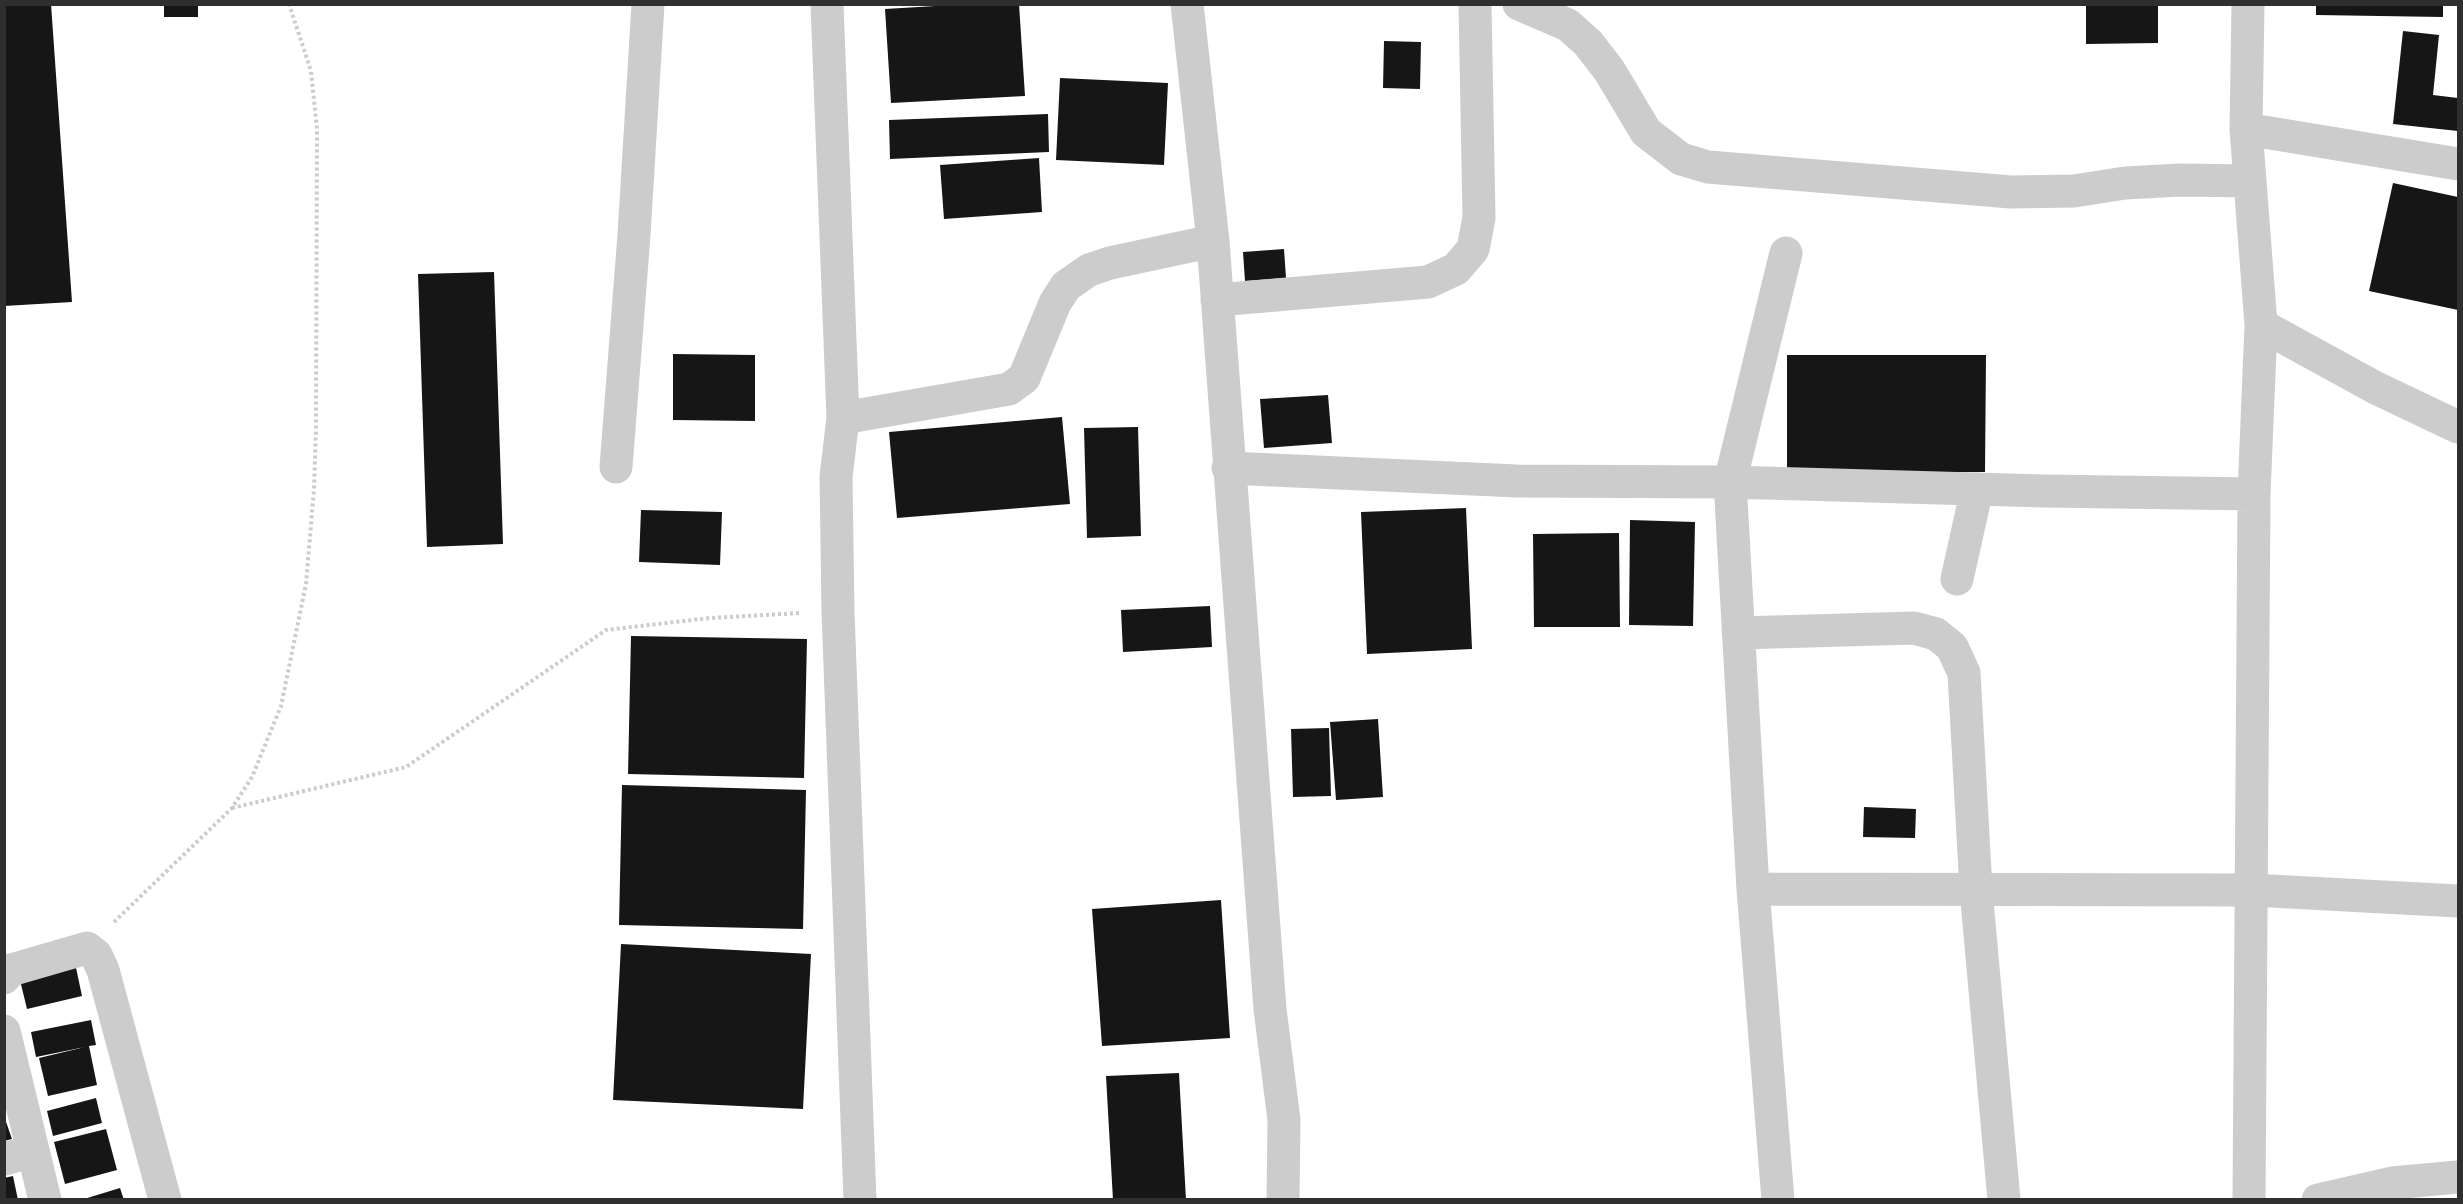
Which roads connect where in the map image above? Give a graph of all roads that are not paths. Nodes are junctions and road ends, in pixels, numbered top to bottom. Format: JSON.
{"nodes":[{"id":1,"x":648,"y":4,"type":"edge"},
{"id":2,"x":827,"y":4,"type":"edge"},
{"id":3,"x":1187,"y":4,"type":"edge"},
{"id":4,"x":1475,"y":4,"type":"edge"},
{"id":5,"x":1519,"y":4,"type":"edge"},
{"id":6,"x":2248,"y":4,"type":"edge"},
{"id":7,"x":2246,"y":129,"type":"junction"},
{"id":8,"x":2458,"y":164,"type":"edge"},
{"id":9,"x":2248,"y":181,"type":"junction"},
{"id":10,"x":1213,"y":242,"type":"junction"},
{"id":11,"x":1786,"y":253,"type":"dead end"},
{"id":12,"x":1217,"y":300,"type":"junction"},
{"id":13,"x":2261,"y":325,"type":"junction"},
{"id":14,"x":843,"y":418,"type":"junction"},
{"id":15,"x":2458,"y":427,"type":"edge"},
{"id":16,"x":616,"y":467,"type":"dead end"},
{"id":17,"x":1228,"y":468,"type":"junction"},
{"id":18,"x":1731,"y":482,"type":"junction"},
{"id":19,"x":1977,"y":489,"type":"junction"},
{"id":20,"x":2254,"y":494,"type":"junction"},
{"id":21,"x":1957,"y":579,"type":"dead end"},
{"id":22,"x":1738,"y":633,"type":"junction"},
{"id":23,"x":1753,"y":889,"type":"junction"},
{"id":24,"x":1976,"y":890,"type":"junction"},
{"id":25,"x":2252,"y":890,"type":"junction"},
{"id":26,"x":2458,"y":901,"type":"edge"},
{"id":27,"x":4,"y":978,"type":"edge"},
{"id":28,"x":4,"y":1031,"type":"edge"},
{"id":29,"x":19,"y":1155,"type":"edge"},
{"id":30,"x":2458,"y":1177,"type":"edge"},
{"id":31,"x":45,"y":1200,"type":"edge"},
{"id":32,"x":165,"y":1200,"type":"edge"},
{"id":33,"x":860,"y":1200,"type":"edge"},
{"id":34,"x":1283,"y":1200,"type":"edge"},
{"id":35,"x":1778,"y":1200,"type":"edge"},
{"id":36,"x":2004,"y":1200,"type":"edge"},
{"id":37,"x":2250,"y":1200,"type":"edge"},
{"id":38,"x":2318,"y":1200,"type":"edge"}],
"edges":[{"from":1,"to":16,"type":"street"},
{"from":2,"to":14,"type":"street"},
{"from":3,"to":10,"type":"street"},
{"from":4,"to":12,"type":"street"},
{"from":5,"to":9,"type":"street"},
{"from":6,"to":7,"type":"street"},
{"from":7,"to":8,"type":"street"},
{"from":7,"to":9,"type":"street"},
{"from":9,"to":13,"type":"street"},
{"from":10,"to":12,"type":"street"},
{"from":10,"to":14,"type":"street"},
{"from":11,"to":18,"type":"street"},
{"from":12,"to":17,"type":"street"},
{"from":13,"to":15,"type":"street"},
{"from":13,"to":20,"type":"street"},
{"from":14,"to":33,"type":"street"},
{"from":17,"to":18,"type":"street"},
{"from":17,"to":34,"type":"street"},
{"from":18,"to":19,"type":"street"},
{"from":18,"to":22,"type":"street"},
{"from":19,"to":20,"type":"street"},
{"from":19,"to":21,"type":"street"},
{"from":20,"to":25,"type":"street"},
{"from":22,"to":23,"type":"street"},
{"from":22,"to":24,"type":"street"},
{"from":23,"to":24,"type":"street"},
{"from":23,"to":35,"type":"street"},
{"from":24,"to":25,"type":"street"},
{"from":24,"to":36,"type":"street"},
{"from":25,"to":26,"type":"street"},
{"from":25,"to":37,"type":"street"},
{"from":27,"to":32,"type":"street"},
{"from":28,"to":29,"type":"street"},
{"from":29,"to":31,"type":"street"},
{"from":30,"to":38,"type":"street"}]}
